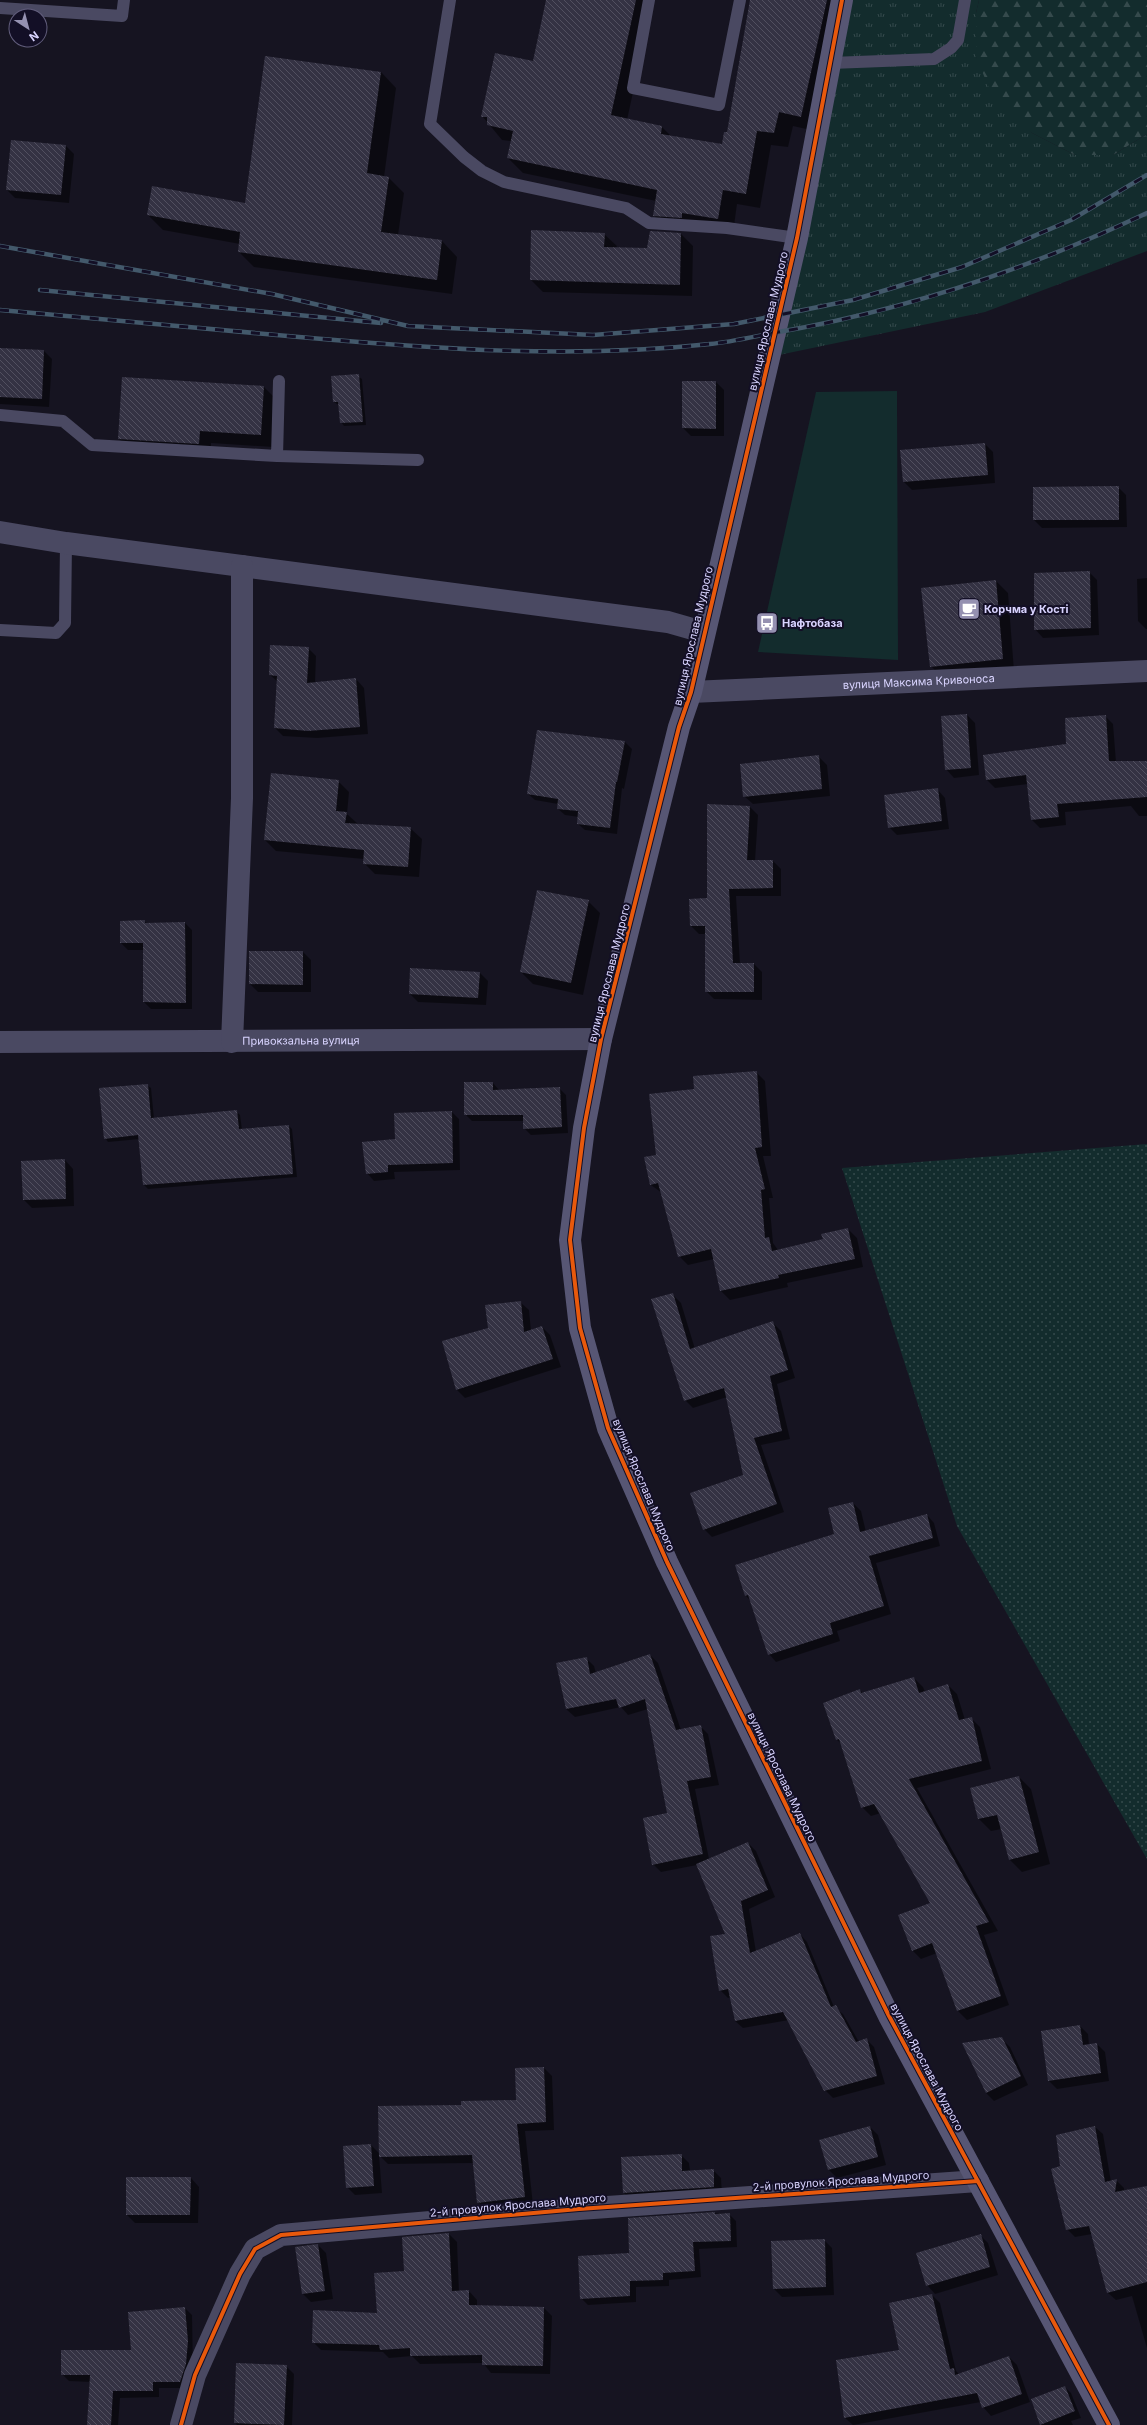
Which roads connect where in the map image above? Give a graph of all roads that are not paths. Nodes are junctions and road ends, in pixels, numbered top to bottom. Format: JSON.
{"nodes":[{"id":1,"x":124,"y":0,"type":"edge"},
{"id":2,"x":450,"y":0,"type":"edge"},
{"id":3,"x":649,"y":0,"type":"edge"},
{"id":4,"x":740,"y":0,"type":"edge"},
{"id":5,"x":842,"y":0,"type":"edge"},
{"id":6,"x":965,"y":0,"type":"edge"},
{"id":7,"x":0,"y":8,"type":"edge"},
{"id":8,"x":831,"y":63,"type":"junction"},
{"id":9,"x":797,"y":238,"type":"junction"},
{"id":10,"x":279,"y":381,"type":"dead end"},
{"id":11,"x":0,"y":415,"type":"edge"},
{"id":12,"x":277,"y":456,"type":"junction"},
{"id":13,"x":418,"y":460,"type":"dead end"},
{"id":14,"x":0,"y":532,"type":"edge"},
{"id":15,"x":66,"y":542,"type":"junction"},
{"id":16,"x":242,"y":566,"type":"junction"},
{"id":17,"x":0,"y":630,"type":"edge"},
{"id":18,"x":703,"y":632,"type":"junction"},
{"id":19,"x":1147,"y":671,"type":"edge"},
{"id":20,"x":691,"y":692,"type":"junction"},
{"id":21,"x":601,"y":1039,"type":"junction"},
{"id":22,"x":0,"y":1042,"type":"edge"},
{"id":23,"x":232,"y":1042,"type":"junction"},
{"id":24,"x":978,"y":2181,"type":"junction"},
{"id":25,"x":181,"y":2425,"type":"edge"},
{"id":26,"x":1109,"y":2425,"type":"edge"}],
"edges":[{"from":1,"to":7,"type":"lane"},
{"from":2,"to":9,"type":"lane"},
{"from":3,"to":4,"type":"lane"},
{"from":5,"to":8,"type":"main road","name":"вулиця Ярослава Мудрого"},
{"from":6,"to":8,"type":"lane"},
{"from":8,"to":9,"type":"main road","name":"вулиця Ярослава Мудрого"},
{"from":9,"to":18,"type":"main road","name":"вулиця Ярослава Мудрого"},
{"from":10,"to":12,"type":"lane"},
{"from":11,"to":12,"type":"lane"},
{"from":12,"to":13,"type":"lane"},
{"from":14,"to":15,"type":"street"},
{"from":15,"to":16,"type":"street"},
{"from":15,"to":17,"type":"lane"},
{"from":16,"to":18,"type":"street"},
{"from":16,"to":23,"type":"street"},
{"from":18,"to":20,"type":"main road","name":"вулиця Ярослава Мудрого"},
{"from":19,"to":20,"type":"street","name":"вулиця Максима Кривоноса"},
{"from":20,"to":21,"type":"main road","name":"вулиця Ярослава Мудрого"},
{"from":21,"to":23,"type":"street","name":"Привокзальна вулиця"},
{"from":21,"to":24,"type":"main road","name":"вулиця Ярослава Мудрого"},
{"from":22,"to":23,"type":"street","name":"Привокзальна вулиця"},
{"from":24,"to":25,"type":"street","name":"2-й провулок Ярослава Мудрого"},
{"from":24,"to":26,"type":"main road","name":"вулиця Ярослава Мудрого"}]}
